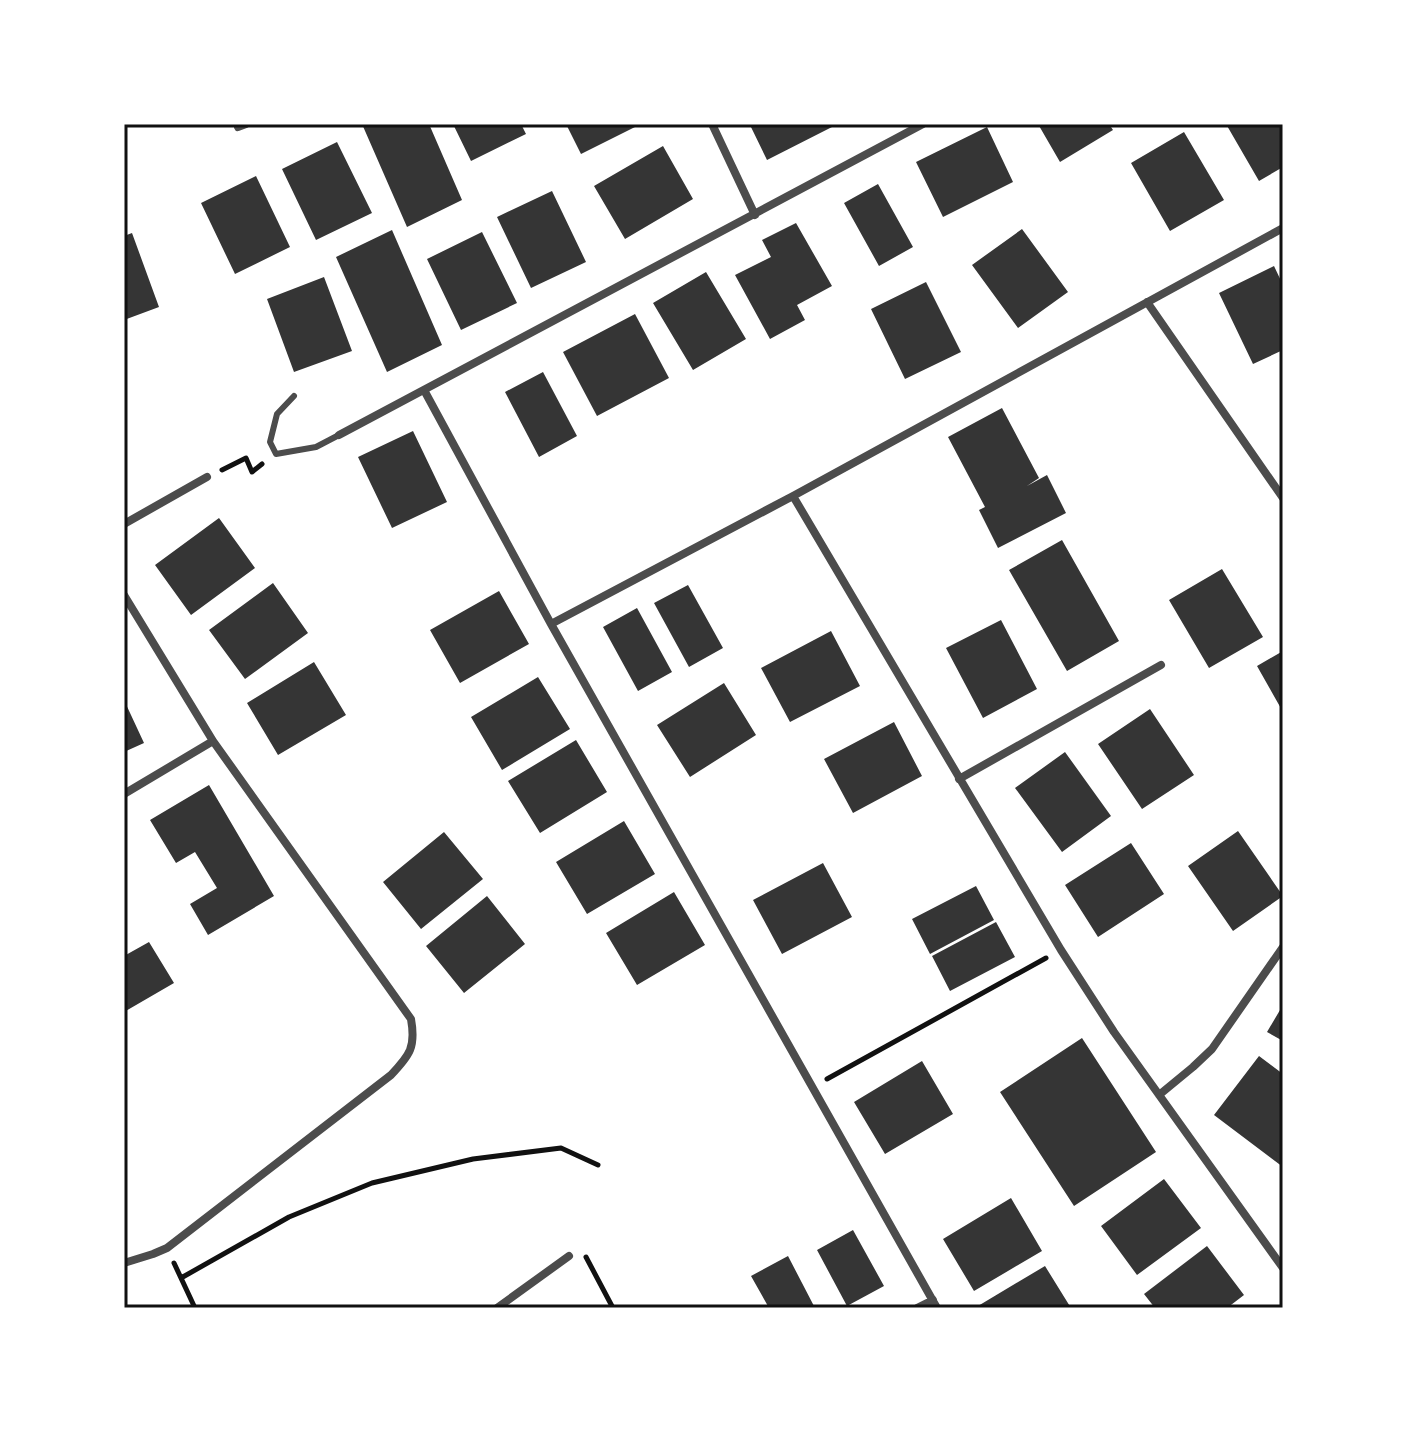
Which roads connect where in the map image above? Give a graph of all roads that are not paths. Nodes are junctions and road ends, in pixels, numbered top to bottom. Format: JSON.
{"nodes":[{"id":1,"x":712,"y":124,"type":"edge"},
{"id":2,"x":923,"y":124,"type":"edge"},
{"id":3,"x":755,"y":215,"type":"junction"},
{"id":4,"x":1283,"y":228,"type":"edge"},
{"id":5,"x":1147,"y":302,"type":"junction"},
{"id":6,"x":424,"y":390,"type":"junction"},
{"id":7,"x":294,"y":396,"type":"dead end"},
{"id":8,"x":339,"y":435,"type":"joint"},
{"id":9,"x":207,"y":477,"type":"road end"},
{"id":10,"x":793,"y":496,"type":"junction"},
{"id":11,"x":1283,"y":498,"type":"edge"},
{"id":12,"x":124,"y":524,"type":"edge"},
{"id":13,"x":124,"y":595,"type":"edge"},
{"id":14,"x":551,"y":624,"type":"junction"},
{"id":15,"x":1161,"y":665,"type":"dead end"},
{"id":16,"x":213,"y":741,"type":"junction"},
{"id":17,"x":959,"y":779,"type":"junction"},
{"id":18,"x":124,"y":794,"type":"edge"},
{"id":19,"x":1283,"y":947,"type":"edge"},
{"id":20,"x":1159,"y":1095,"type":"junction"},
{"id":21,"x":569,"y":1256,"type":"road end"},
{"id":22,"x":124,"y":1263,"type":"edge"},
{"id":23,"x":1283,"y":1268,"type":"edge"},
{"id":24,"x":935,"y":1304,"type":"edge"},
{"id":25,"x":497,"y":1308,"type":"edge"},
{"id":26,"x":917,"y":1308,"type":"edge"}],
"edges":[{"from":1,"to":3,"type":"street"},
{"from":2,"to":3,"type":"street"},
{"from":3,"to":6,"type":"street"},
{"from":4,"to":5,"type":"street"},
{"from":5,"to":10,"type":"street"},
{"from":5,"to":11,"type":"street"},
{"from":6,"to":8,"type":"street"},
{"from":6,"to":14,"type":"street"},
{"from":7,"to":8,"type":"lane"},
{"from":9,"to":12,"type":"street"},
{"from":10,"to":14,"type":"street"},
{"from":10,"to":17,"type":"street"},
{"from":13,"to":16,"type":"street"},
{"from":14,"to":24,"type":"street"},
{"from":15,"to":17,"type":"street"},
{"from":16,"to":18,"type":"street"},
{"from":16,"to":22,"type":"street"},
{"from":17,"to":20,"type":"street"},
{"from":19,"to":20,"type":"street"},
{"from":20,"to":23,"type":"street"},
{"from":21,"to":25,"type":"street"},
{"from":24,"to":26,"type":"street"}]}
